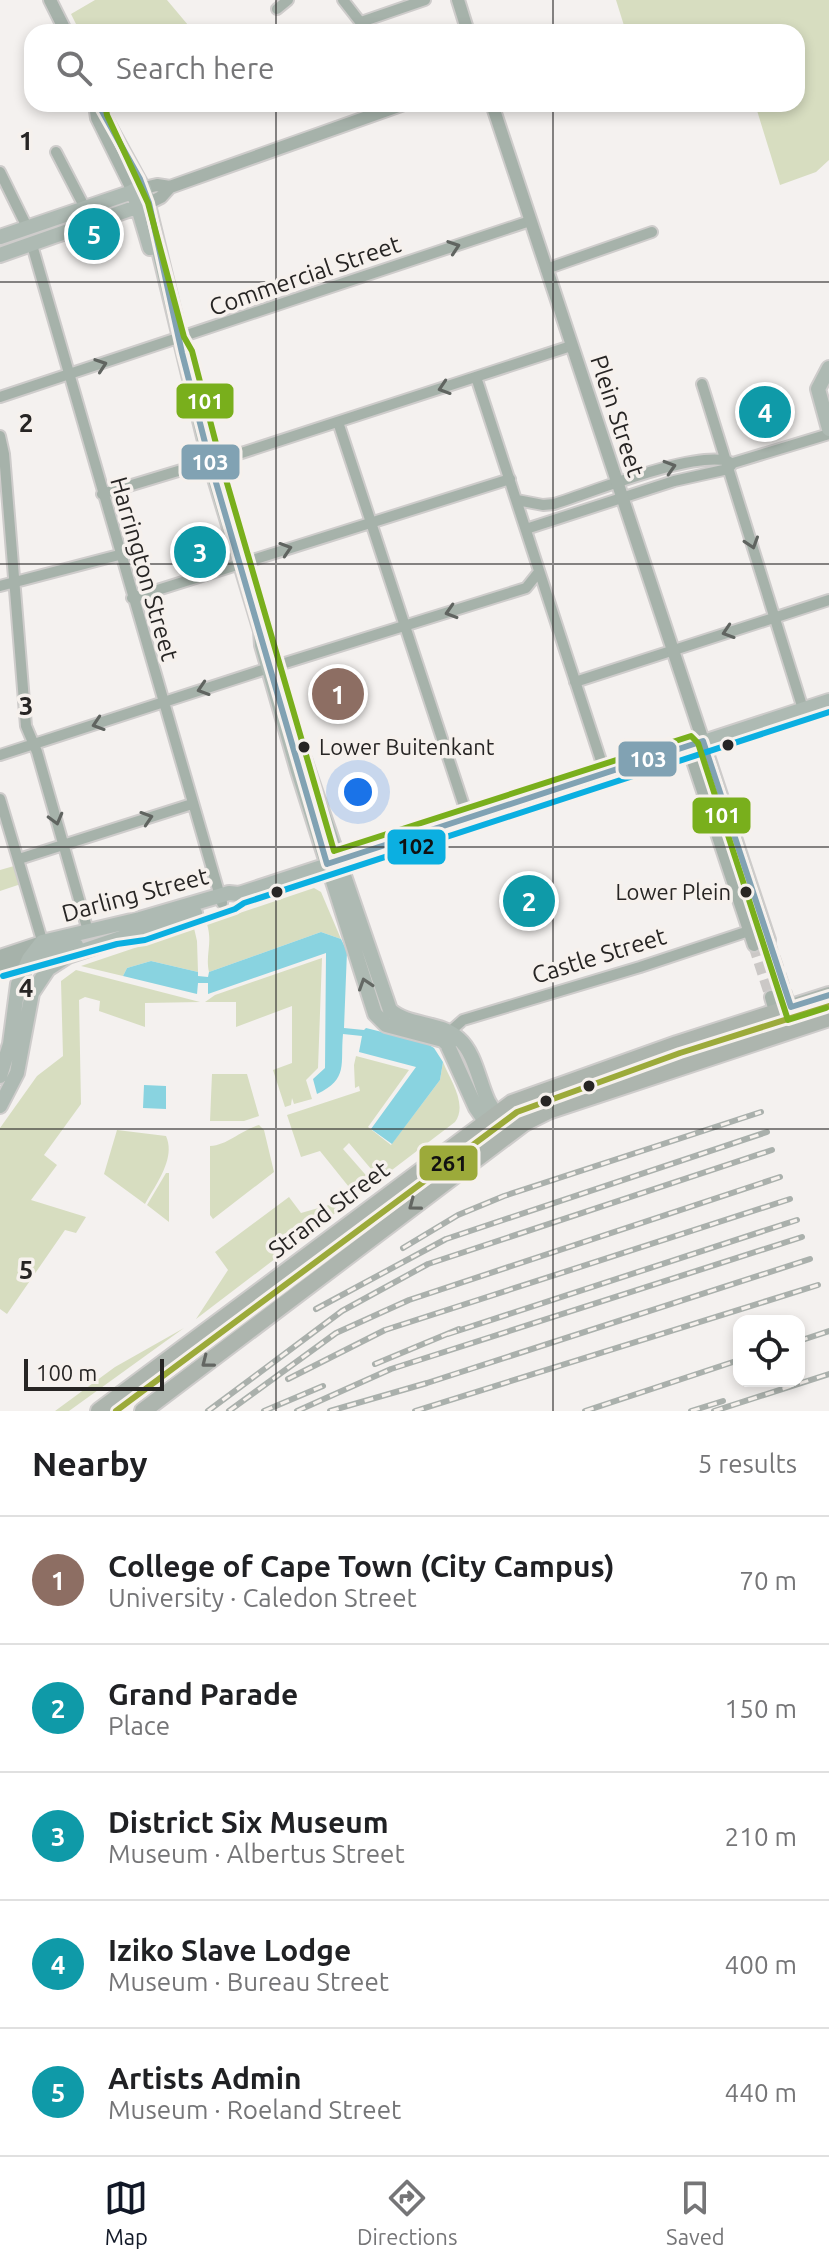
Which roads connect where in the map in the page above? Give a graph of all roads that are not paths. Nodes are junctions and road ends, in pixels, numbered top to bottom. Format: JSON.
{"nodes":[{"id":1,"x":50,"y":0,"type":"edge"},
{"id":2,"x":288,"y":0,"type":"edge"},
{"id":3,"x":425,"y":0,"type":"edge"},
{"id":4,"x":458,"y":0,"type":"edge"},
{"id":5,"x":347,"y":4,"type":"edge"},
{"id":6,"x":277,"y":9,"type":"dead end"},
{"id":7,"x":361,"y":22,"type":"joint"},
{"id":8,"x":62,"y":24,"type":"edge"},
{"id":9,"x":466,"y":24,"type":"edge"},
{"id":10,"x":97,"y":112,"type":"edge"},
{"id":11,"x":381,"y":112,"type":"edge"},
{"id":12,"x":495,"y":112,"type":"edge"},
{"id":13,"x":56,"y":152,"type":"dead end"},
{"id":14,"x":0,"y":172,"type":"edge"},
{"id":15,"x":141,"y":197,"type":"junction"},
{"id":16,"x":85,"y":208,"type":"junction"},
{"id":17,"x":530,"y":221,"type":"junction"},
{"id":18,"x":28,"y":229,"type":"junction"},
{"id":19,"x":652,"y":232,"type":"dead end"},
{"id":20,"x":0,"y":237,"type":"edge"},
{"id":21,"x":32,"y":245,"type":"junction"},
{"id":22,"x":0,"y":255,"type":"edge"},
{"id":23,"x":546,"y":269,"type":"junction"},
{"id":24,"x":179,"y":344,"type":"junction"},
{"id":25,"x":571,"y":346,"type":"junction"},
{"id":26,"x":826,"y":373,"type":"edge"},
{"id":27,"x":70,"y":376,"type":"junction"},
{"id":28,"x":476,"y":377,"type":"junction"},
{"id":29,"x":702,"y":384,"type":"dead end"},
{"id":30,"x":0,"y":397,"type":"edge"},
{"id":31,"x":338,"y":422,"type":"junction"},
{"id":32,"x":829,"y":432,"type":"edge"},
{"id":33,"x":0,"y":436,"type":"edge"},
{"id":34,"x":2,"y":454,"type":"edge"},
{"id":35,"x":210,"y":462,"type":"junction"},
{"id":36,"x":729,"y":464,"type":"junction"},
{"id":37,"x":510,"y":479,"type":"junction"},
{"id":38,"x":617,"y":484,"type":"junction"},
{"id":39,"x":102,"y":494,"type":"junction"},
{"id":40,"x":621,"y":498,"type":"junction"},
{"id":41,"x":517,"y":500,"type":"junction"},
{"id":42,"x":371,"y":521,"type":"junction"},
{"id":43,"x":526,"y":529,"type":"junction"},
{"id":44,"x":119,"y":555,"type":"junction"},
{"id":45,"x":240,"y":564,"type":"junction"},
{"id":46,"x":538,"y":573,"type":"junction"},
{"id":47,"x":14,"y":583,"type":"junction"},
{"id":48,"x":0,"y":586,"type":"edge"},
{"id":49,"x":526,"y":588,"type":"junction"},
{"id":50,"x":132,"y":598,"type":"junction"},
{"id":51,"x":829,"y":600,"type":"edge"},
{"id":52,"x":548,"y":602,"type":"junction"},
{"id":53,"x":776,"y":617,"type":"junction"},
{"id":54,"x":405,"y":626,"type":"junction"},
{"id":55,"x":672,"y":650,"type":"junction"},
{"id":56,"x":273,"y":667,"type":"junction"},
{"id":57,"x":575,"y":682,"type":"junction"},
{"id":58,"x":829,"y":701,"type":"edge"},
{"id":59,"x":162,"y":703,"type":"junction"},
{"id":60,"x":803,"y":709,"type":"junction"},
{"id":61,"x":696,"y":744,"type":"junction"},
{"id":62,"x":33,"y":745,"type":"junction"},
{"id":63,"x":0,"y":755,"type":"edge"},
{"id":64,"x":605,"y":773,"type":"junction"},
{"id":65,"x":0,"y":799,"type":"edge"},
{"id":66,"x":192,"y":804,"type":"junction"},
{"id":67,"x":468,"y":818,"type":"junction"},
{"id":68,"x":63,"y":845,"type":"junction"},
{"id":69,"x":19,"y":859,"type":"junction"},
{"id":70,"x":333,"y":862,"type":"junction"},
{"id":71,"x":220,"y":900,"type":"junction"},
{"id":72,"x":764,"y":926,"type":"junction"},
{"id":73,"x":88,"y":931,"type":"junction"},
{"id":74,"x":142,"y":931,"type":"junction"},
{"id":75,"x":749,"y":931,"type":"junction"},
{"id":76,"x":769,"y":940,"type":"tunnel mouth"},
{"id":77,"x":754,"y":945,"type":"tunnel mouth"},
{"id":78,"x":44,"y":947,"type":"junction"},
{"id":79,"x":0,"y":956,"type":"edge"},
{"id":80,"x":29,"y":959,"type":"junction"},
{"id":81,"x":0,"y":966,"type":"edge"},
{"id":82,"x":829,"y":995,"type":"edge"},
{"id":83,"x":773,"y":1005,"type":"junction"},
{"id":84,"x":829,"y":1018,"type":"edge"},
{"id":85,"x":781,"y":1032,"type":"junction"},
{"id":86,"x":446,"y":1036,"type":"junction"},
{"id":87,"x":11,"y":1044,"type":"edge"},
{"id":88,"x":0,"y":1076,"type":"edge"},
{"id":89,"x":0,"y":1106,"type":"edge"},
{"id":90,"x":490,"y":1118,"type":"junction"},
{"id":91,"x":504,"y":1136,"type":"junction"},
{"id":92,"x":99,"y":1411,"type":"edge"},
{"id":93,"x":143,"y":1411,"type":"edge"}],
"edges":[{"from":1,"to":8,"type":"street"},
{"from":2,"to":6,"type":"street"},
{"from":3,"to":7,"type":"street"},
{"from":4,"to":9,"type":"street"},
{"from":5,"to":7,"type":"street"},
{"from":10,"to":15,"type":"street"},
{"from":11,"to":15,"type":"street"},
{"from":12,"to":17,"type":"street","name":"Plein Street"},
{"from":13,"to":16,"type":"street"},
{"from":14,"to":18,"type":"street"},
{"from":15,"to":16,"type":"main road"},
{"from":15,"to":21,"type":"main road"},
{"from":15,"to":24,"type":"main road"},
{"from":16,"to":18,"type":"main road"},
{"from":17,"to":23,"type":"street","name":"Plein Street"},
{"from":24,"to":17,"type":"street","name":"Commercial Street","one_way":true},
{"from":18,"to":20,"type":"main road"},
{"from":19,"to":23,"type":"street"},
{"from":21,"to":22,"type":"main road"},
{"from":21,"to":27,"type":"street","name":"Harrington Street"},
{"from":23,"to":25,"type":"street","name":"Plein Street"},
{"from":27,"to":24,"type":"street","name":"Commercial Street","one_way":true},
{"from":24,"to":35,"type":"main road"},
{"from":25,"to":28,"type":"street"},
{"from":25,"to":38,"type":"street","name":"Plein Street"},
{"from":26,"to":32,"type":"main road"},
{"from":27,"to":30,"type":"street","name":"Commercial Street"},
{"from":27,"to":39,"type":"street","name":"Harrington Street"},
{"from":28,"to":31,"type":"street","one_way":true},
{"from":28,"to":37,"type":"street"},
{"from":29,"to":36,"type":"street"},
{"from":31,"to":35,"type":"street"},
{"from":31,"to":42,"type":"street"},
{"from":32,"to":36,"type":"street"},
{"from":33,"to":34,"type":"street"},
{"from":34,"to":47,"type":"street"},
{"from":35,"to":39,"type":"street"},
{"from":35,"to":45,"type":"main road"},
{"from":38,"to":36,"type":"street","one_way":true},
{"from":36,"to":40,"type":"street"},
{"from":36,"to":53,"type":"street","one_way":true},
{"from":37,"to":41,"type":"street"},
{"from":37,"to":42,"type":"street"},
{"from":38,"to":40,"type":"street","name":"Plein Street"},
{"from":38,"to":41,"type":"street"},
{"from":39,"to":44,"type":"street","name":"Harrington Street"},
{"from":40,"to":43,"type":"street"},
{"from":40,"to":55,"type":"street","name":"Plein Street"},
{"from":41,"to":43,"type":"street"},
{"from":45,"to":42,"type":"street","one_way":true},
{"from":42,"to":54,"type":"street"},
{"from":43,"to":46,"type":"street"},
{"from":44,"to":47,"type":"street"},
{"from":44,"to":50,"type":"street","name":"Harrington Street"},
{"from":45,"to":50,"type":"street"},
{"from":45,"to":56,"type":"main road"},
{"from":46,"to":49,"type":"street"},
{"from":46,"to":52,"type":"street"},
{"from":47,"to":48,"type":"street"},
{"from":47,"to":62,"type":"street"},
{"from":49,"to":52,"type":"street"},
{"from":49,"to":54,"type":"street","one_way":true},
{"from":50,"to":59,"type":"street","name":"Harrington Street"},
{"from":51,"to":53,"type":"street"},
{"from":52,"to":57,"type":"street"},
{"from":53,"to":55,"type":"street","one_way":true},
{"from":53,"to":60,"type":"street"},
{"from":54,"to":56,"type":"street"},
{"from":54,"to":67,"type":"street"},
{"from":55,"to":57,"type":"street"},
{"from":55,"to":61,"type":"street","name":"Plein Street"},
{"from":56,"to":59,"type":"street","one_way":true},
{"from":56,"to":70,"type":"main road"},
{"from":57,"to":64,"type":"street"},
{"from":58,"to":60,"type":"main road","name":"Darling Street"},
{"from":59,"to":62,"type":"street","one_way":true},
{"from":59,"to":66,"type":"street","name":"Harrington Street"},
{"from":60,"to":61,"type":"main road","name":"Darling Street"},
{"from":61,"to":64,"type":"main road","name":"Darling Street"},
{"from":61,"to":72,"type":"street"},
{"from":61,"to":75,"type":"street"},
{"from":62,"to":63,"type":"street"},
{"from":62,"to":68,"type":"street","one_way":true},
{"from":64,"to":67,"type":"main road","name":"Darling Street"},
{"from":65,"to":69,"type":"street"},
{"from":68,"to":66,"type":"street","one_way":true},
{"from":66,"to":71,"type":"street","name":"Harrington Street"},
{"from":67,"to":70,"type":"main road","name":"Darling Street"},
{"from":68,"to":69,"type":"street"},
{"from":68,"to":73,"type":"street"},
{"from":69,"to":78,"type":"street"},
{"from":70,"to":71,"type":"main road","name":"Darling Street"},
{"from":70,"to":86,"type":"main road"},
{"from":71,"to":73,"type":"main road","name":"Darling Street"},
{"from":71,"to":74,"type":"main road","name":"Darling Street"},
{"from":72,"to":75,"type":"street","name":"Castle Street"},
{"from":72,"to":76,"type":"street"},
{"from":73,"to":78,"type":"main road","name":"Darling Street"},
{"from":74,"to":78,"type":"main road"},
{"from":74,"to":87,"type":"main road","name":"Darling Street"},
{"from":75,"to":77,"type":"street"},
{"from":75,"to":86,"type":"street","name":"Castle Street"},
{"from":78,"to":79,"type":"street"},
{"from":78,"to":80,"type":"main road"},
{"from":80,"to":81,"type":"street"},
{"from":80,"to":87,"type":"main road"},
{"from":82,"to":83,"type":"main road","name":"Strand Street"},
{"from":83,"to":85,"type":"street"},
{"from":83,"to":90,"type":"main road","name":"Strand Street"},
{"from":84,"to":85,"type":"main road","name":"Strand Street"},
{"from":85,"to":91,"type":"main road","name":"Strand Street"},
{"from":86,"to":90,"type":"main road"},
{"from":87,"to":88,"type":"main road"},
{"from":87,"to":89,"type":"main road"},
{"from":90,"to":91,"type":"main road"},
{"from":90,"to":92,"type":"main road","name":"Strand Street"},
{"from":91,"to":93,"type":"main road","name":"Strand Street","one_way":true}]}
